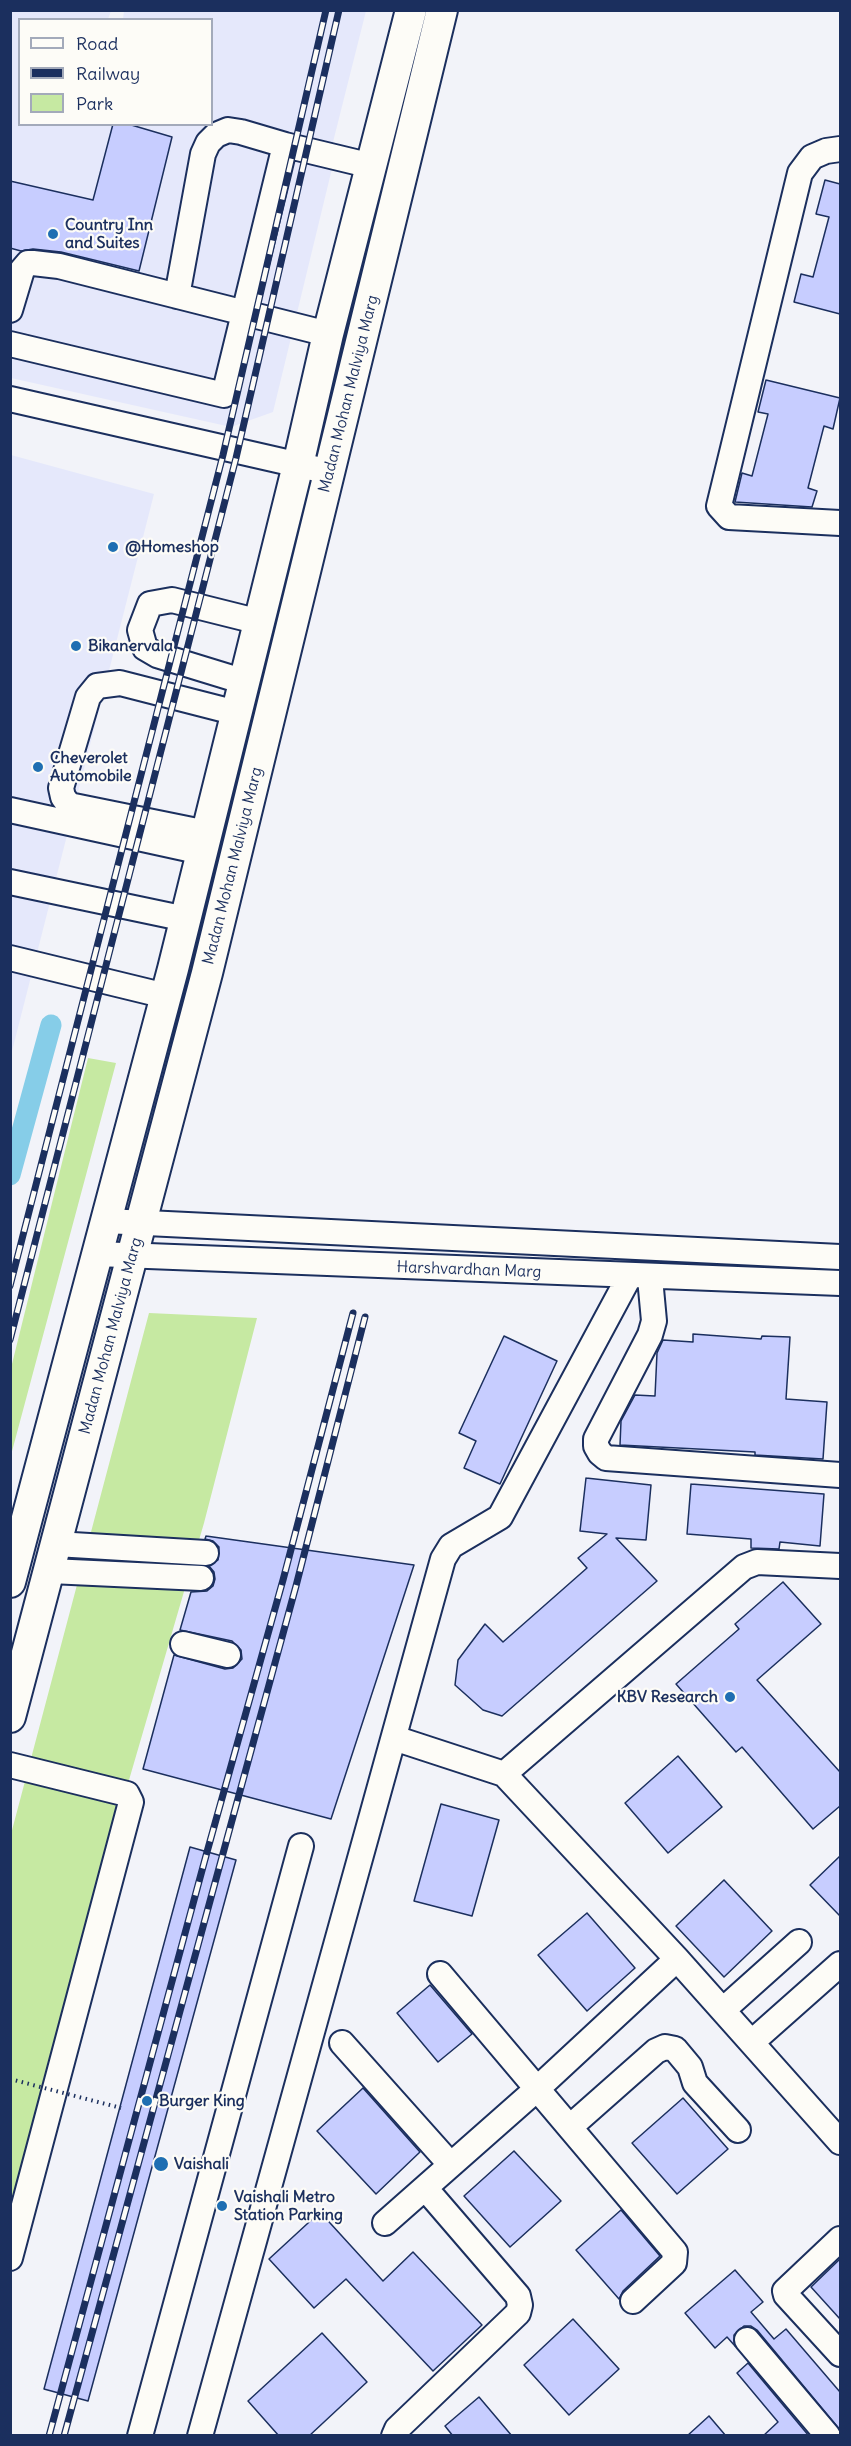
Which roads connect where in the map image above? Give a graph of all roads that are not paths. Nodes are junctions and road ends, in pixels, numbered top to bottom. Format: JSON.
{"nodes":[{"id":1,"x":411,"y":10,"type":"edge"},
{"id":2,"x":442,"y":10,"type":"edge"},
{"id":3,"x":285,"y":145,"type":"junction"},
{"id":4,"x":840,"y":149,"type":"edge"},
{"id":5,"x":372,"y":166,"type":"junction"},
{"id":6,"x":177,"y":296,"type":"junction"},
{"id":7,"x":10,"y":310,"type":"edge"},
{"id":8,"x":246,"y":312,"type":"junction"},
{"id":9,"x":328,"y":334,"type":"junction"},
{"id":10,"x":10,"y":344,"type":"edge"},
{"id":11,"x":10,"y":399,"type":"edge"},
{"id":12,"x":298,"y":465,"type":"junction"},
{"id":13,"x":330,"y":472,"type":"junction"},
{"id":14,"x":840,"y":523,"type":"edge"},
{"id":15,"x":260,"y":622,"type":"junction"},
{"id":16,"x":245,"y":682,"type":"junction"},
{"id":17,"x":237,"y":713,"type":"junction"},
{"id":18,"x":10,"y":810,"type":"edge"},
{"id":19,"x":205,"y":842,"type":"junction"},
{"id":20,"x":10,"y":882,"type":"edge"},
{"id":21,"x":186,"y":919,"type":"junction"},
{"id":22,"x":10,"y":958,"type":"edge"},
{"id":23,"x":166,"y":996,"type":"junction"},
{"id":24,"x":106,"y":1221,"type":"junction"},
{"id":25,"x":141,"y":1223,"type":"junction"},
{"id":26,"x":97,"y":1254,"type":"junction"},
{"id":27,"x":132,"y":1256,"type":"junction"},
{"id":28,"x":840,"y":1257,"type":"edge"},
{"id":29,"x":640,"y":1277,"type":"junction"},
{"id":30,"x":840,"y":1283,"type":"edge"},
{"id":31,"x":840,"y":1475,"type":"edge"},
{"id":32,"x":206,"y":1553,"type":"dead end"},
{"id":33,"x":53,"y":1557,"type":"junction"},
{"id":34,"x":840,"y":1566,"type":"edge"},
{"id":35,"x":201,"y":1578,"type":"dead end"},
{"id":36,"x":10,"y":1582,"type":"edge"},
{"id":37,"x":183,"y":1644,"type":"dead end"},
{"id":38,"x":228,"y":1655,"type":"dead end"},
{"id":39,"x":10,"y":1717,"type":"edge"},
{"id":40,"x":394,"y":1738,"type":"junction"},
{"id":41,"x":10,"y":1765,"type":"edge"},
{"id":42,"x":504,"y":1774,"type":"junction"},
{"id":43,"x":301,"y":1846,"type":"dead end"},
{"id":44,"x":799,"y":1942,"type":"dead end"},
{"id":45,"x":677,"y":1959,"type":"junction"},
{"id":46,"x":840,"y":1964,"type":"edge"},
{"id":47,"x":440,"y":1974,"type":"dead end"},
{"id":48,"x":723,"y":2010,"type":"junction"},
{"id":49,"x":752,"y":2042,"type":"junction"},
{"id":50,"x":342,"y":2043,"type":"dead end"},
{"id":51,"x":538,"y":2088,"type":"junction"},
{"id":52,"x":570,"y":2127,"type":"junction"},
{"id":53,"x":738,"y":2130,"type":"dead end"},
{"id":54,"x":840,"y":2142,"type":"edge"},
{"id":55,"x":450,"y":2164,"type":"junction"},
{"id":56,"x":424,"y":2188,"type":"junction"},
{"id":57,"x":385,"y":2223,"type":"dead end"},
{"id":58,"x":840,"y":2239,"type":"edge"},
{"id":59,"x":10,"y":2258,"type":"edge"},
{"id":60,"x":633,"y":2301,"type":"dead end"},
{"id":61,"x":747,"y":2340,"type":"dead end"},
{"id":62,"x":840,"y":2354,"type":"edge"},
{"id":63,"x":140,"y":2436,"type":"edge"},
{"id":64,"x":200,"y":2436,"type":"edge"},
{"id":65,"x":394,"y":2436,"type":"edge"},
{"id":66,"x":828,"y":2436,"type":"edge"}],
"edges":[{"from":1,"to":5,"type":"main road","name":"Madan Mohan Malviya Marg"},
{"from":2,"to":13,"type":"main road","name":"Madan Mohan Malviya Marg"},
{"from":3,"to":5,"type":"street"},
{"from":3,"to":6,"type":"street"},
{"from":3,"to":8,"type":"street"},
{"from":4,"to":14,"type":"street"},
{"from":5,"to":9,"type":"main road","name":"Madan Mohan Malviya Marg"},
{"from":6,"to":7,"type":"street"},
{"from":6,"to":8,"type":"street"},
{"from":8,"to":9,"type":"street"},
{"from":8,"to":10,"type":"street"},
{"from":9,"to":12,"type":"main road","name":"Madan Mohan Malviya Marg"},
{"from":11,"to":12,"type":"street"},
{"from":12,"to":13,"type":"street"},
{"from":12,"to":15,"type":"main road","name":"Madan Mohan Malviya Marg"},
{"from":13,"to":25,"type":"main road","name":"Madan Mohan Malviya Marg"},
{"from":15,"to":16,"type":"main road","name":"Madan Mohan Malviya Marg"},
{"from":15,"to":16,"type":"street"},
{"from":16,"to":17,"type":"main road","name":"Madan Mohan Malviya Marg"},
{"from":17,"to":19,"type":"main road","name":"Madan Mohan Malviya Marg"},
{"from":17,"to":19,"type":"street"},
{"from":18,"to":19,"type":"street"},
{"from":19,"to":21,"type":"main road","name":"Madan Mohan Malviya Marg"},
{"from":20,"to":21,"type":"street"},
{"from":21,"to":23,"type":"main road","name":"Madan Mohan Malviya Marg"},
{"from":22,"to":23,"type":"street"},
{"from":23,"to":24,"type":"main road","name":"Madan Mohan Malviya Marg"},
{"from":24,"to":25,"type":"street","name":"Harshvardhan Marg"},
{"from":24,"to":26,"type":"main road","name":"Madan Mohan Malviya Marg"},
{"from":25,"to":27,"type":"main road","name":"Madan Mohan Malviya Marg"},
{"from":25,"to":28,"type":"street","name":"Harshvardhan Marg"},
{"from":26,"to":27,"type":"street","name":"Harshvardhan Marg"},
{"from":26,"to":36,"type":"main road","name":"Madan Mohan Malviya Marg"},
{"from":27,"to":29,"type":"street","name":"Harshvardhan Marg"},
{"from":27,"to":33,"type":"main road","name":"Madan Mohan Malviya Marg"},
{"from":29,"to":30,"type":"street","name":"Harshvardhan Marg"},
{"from":29,"to":31,"type":"street"},
{"from":29,"to":40,"type":"street"},
{"from":32,"to":33,"type":"street"},
{"from":33,"to":35,"type":"street"},
{"from":33,"to":39,"type":"main road","name":"Madan Mohan Malviya Marg"},
{"from":34,"to":42,"type":"street"},
{"from":37,"to":38,"type":"street"},
{"from":40,"to":42,"type":"street"},
{"from":40,"to":64,"type":"street"},
{"from":41,"to":59,"type":"street"},
{"from":42,"to":45,"type":"street"},
{"from":43,"to":63,"type":"street"},
{"from":44,"to":48,"type":"street"},
{"from":45,"to":48,"type":"street"},
{"from":45,"to":51,"type":"street"},
{"from":46,"to":49,"type":"street"},
{"from":47,"to":51,"type":"street"},
{"from":48,"to":49,"type":"street"},
{"from":49,"to":54,"type":"street"},
{"from":50,"to":55,"type":"street"},
{"from":51,"to":52,"type":"street"},
{"from":51,"to":55,"type":"street"},
{"from":52,"to":53,"type":"street"},
{"from":52,"to":60,"type":"street"},
{"from":55,"to":56,"type":"street"},
{"from":56,"to":57,"type":"street"},
{"from":56,"to":65,"type":"street"},
{"from":58,"to":62,"type":"street"},
{"from":61,"to":66,"type":"street"}]}
